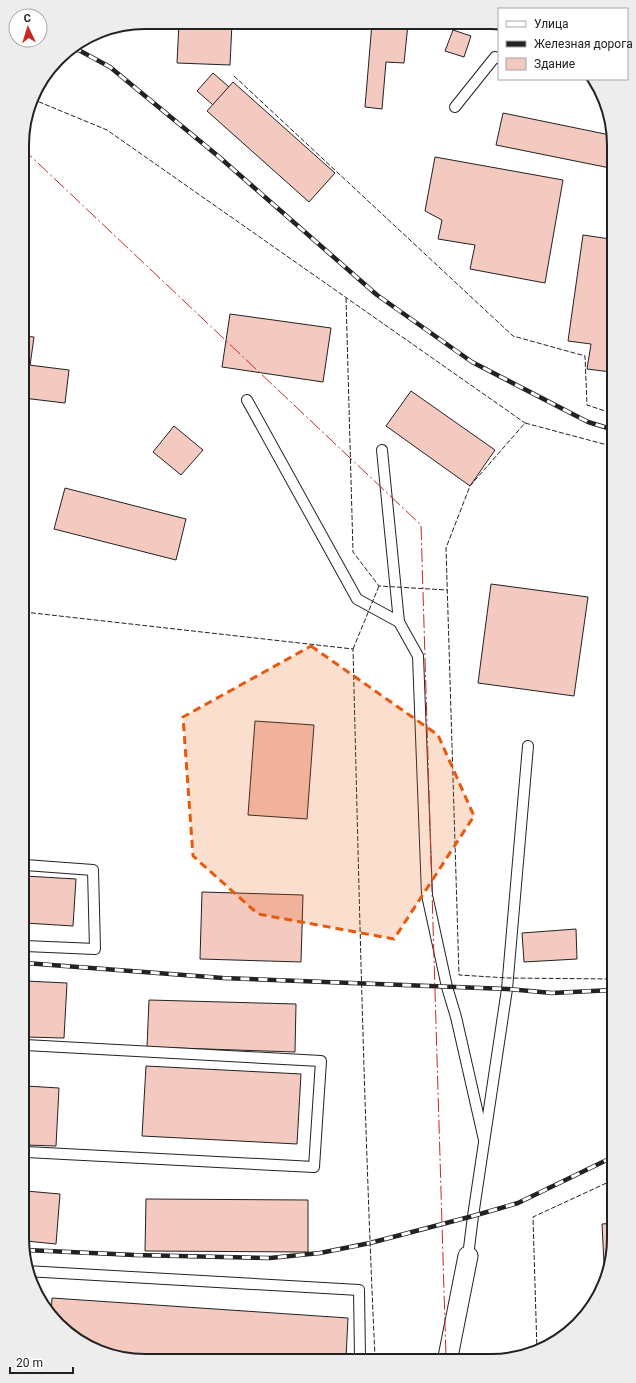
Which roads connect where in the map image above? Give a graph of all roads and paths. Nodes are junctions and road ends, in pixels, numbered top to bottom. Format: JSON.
{"nodes":[{"id":1,"x":498,"y":58,"type":"edge"},
{"id":2,"x":455,"y":107,"type":"dead end"},
{"id":3,"x":247,"y":400,"type":"dead end"},
{"id":4,"x":382,"y":450,"type":"dead end"},
{"id":5,"x":399,"y":622,"type":"junction"},
{"id":6,"x":528,"y":746,"type":"dead end"},
{"id":7,"x":29,"y":865,"type":"edge"},
{"id":8,"x":29,"y":946,"type":"edge"},
{"id":9,"x":29,"y":1044,"type":"edge"},
{"id":10,"x":484,"y":1140,"type":"junction"},
{"id":11,"x":29,"y":1152,"type":"edge"},
{"id":12,"x":468,"y":1256,"type":"joint"},
{"id":13,"x":34,"y":1271,"type":"edge"},
{"id":14,"x":360,"y":1354,"type":"edge"},
{"id":15,"x":449,"y":1354,"type":"edge"}],
"edges":[{"from":1,"to":2,"type":"lane"},
{"from":3,"to":5,"type":"lane"},
{"from":4,"to":5,"type":"lane"},
{"from":5,"to":10,"type":"lane"},
{"from":6,"to":10,"type":"lane"},
{"from":7,"to":8,"type":"lane"},
{"from":9,"to":11,"type":"lane"},
{"from":10,"to":12,"type":"lane"},
{"from":12,"to":15,"type":"street"},
{"from":13,"to":14,"type":"lane"}]}
